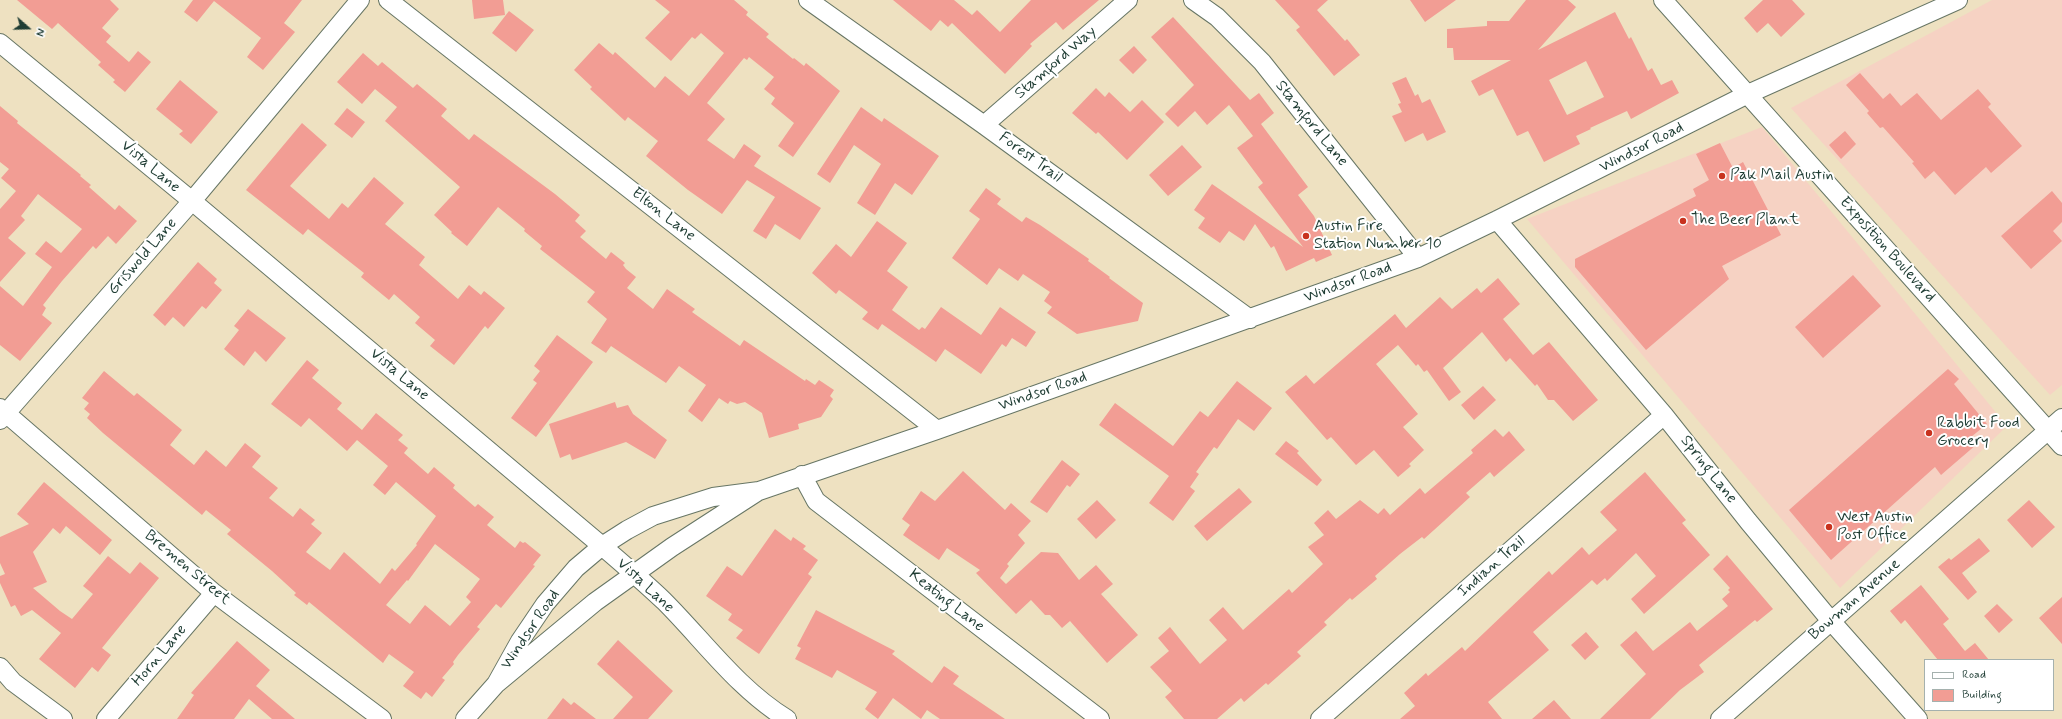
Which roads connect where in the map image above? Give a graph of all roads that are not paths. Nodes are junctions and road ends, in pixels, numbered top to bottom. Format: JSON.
{"nodes":[{"id":1,"x":360,"y":0,"type":"edge"},
{"id":2,"x":388,"y":0,"type":"edge"},
{"id":3,"x":808,"y":0,"type":"edge"},
{"id":4,"x":1128,"y":0,"type":"edge"},
{"id":5,"x":1193,"y":0,"type":"edge"},
{"id":6,"x":1663,"y":0,"type":"edge"},
{"id":7,"x":1958,"y":0,"type":"edge"},
{"id":8,"x":0,"y":43,"type":"edge"},
{"id":9,"x":1748,"y":94,"type":"junction"},
{"id":10,"x":984,"y":125,"type":"junction"},
{"id":11,"x":192,"y":201,"type":"junction"},
{"id":12,"x":1497,"y":220,"type":"junction"},
{"id":13,"x":1418,"y":258,"type":"junction"},
{"id":14,"x":1250,"y":319,"type":"junction"},
{"id":15,"x":2,"y":414,"type":"edge"},
{"id":16,"x":1664,"y":415,"type":"junction"},
{"id":17,"x":2062,"y":418,"type":"edge"},
{"id":18,"x":937,"y":430,"type":"junction"},
{"id":19,"x":2049,"y":430,"type":"junction"},
{"id":20,"x":2062,"y":446,"type":"edge"},
{"id":21,"x":802,"y":475,"type":"junction"},
{"id":22,"x":759,"y":491,"type":"junction"},
{"id":23,"x":602,"y":546,"type":"junction"},
{"id":24,"x":633,"y":574,"type":"junction"},
{"id":25,"x":214,"y":593,"type":"junction"},
{"id":26,"x":1831,"y":621,"type":"junction"},
{"id":27,"x":0,"y":667,"type":"edge"},
{"id":28,"x":496,"y":684,"type":"junction"},
{"id":29,"x":64,"y":719,"type":"edge"},
{"id":30,"x":106,"y":719,"type":"edge"},
{"id":31,"x":382,"y":719,"type":"edge"},
{"id":32,"x":465,"y":719,"type":"edge"},
{"id":33,"x":786,"y":719,"type":"edge"},
{"id":34,"x":1100,"y":719,"type":"edge"},
{"id":35,"x":1320,"y":719,"type":"edge"},
{"id":36,"x":1720,"y":719,"type":"edge"},
{"id":37,"x":1918,"y":719,"type":"edge"}],
"edges":[{"from":1,"to":11,"type":"street","name":"Griswold Lane"},
{"from":2,"to":18,"type":"street","name":"Elton Lane"},
{"from":3,"to":10,"type":"street","name":"Forest Trail"},
{"from":4,"to":10,"type":"street","name":"Stamford Way"},
{"from":5,"to":13,"type":"street","name":"Stamford Lane"},
{"from":6,"to":9,"type":"street","name":"Exposition Boulevard"},
{"from":7,"to":9,"type":"street","name":"Windsor Road"},
{"from":8,"to":11,"type":"street","name":"Vista Lane"},
{"from":9,"to":12,"type":"street","name":"Windsor Road"},
{"from":9,"to":19,"type":"street","name":"Exposition Boulevard"},
{"from":10,"to":14,"type":"street","name":"Forest Trail"},
{"from":11,"to":15,"type":"street","name":"Griswold Lane"},
{"from":11,"to":23,"type":"street","name":"Vista Lane"},
{"from":12,"to":13,"type":"street","name":"Windsor Road"},
{"from":12,"to":16,"type":"street","name":"Spring Lane"},
{"from":13,"to":14,"type":"street","name":"Windsor Road"},
{"from":14,"to":18,"type":"street","name":"Windsor Road"},
{"from":15,"to":25,"type":"street","name":"Bremen Street"},
{"from":16,"to":26,"type":"street","name":"Spring Lane"},
{"from":16,"to":35,"type":"street","name":"Indian Trail"},
{"from":17,"to":19,"type":"street","name":"Bowman Avenue"},
{"from":18,"to":21,"type":"street","name":"Windsor Road"},
{"from":19,"to":20,"type":"street","name":"Exposition Boulevard"},
{"from":19,"to":26,"type":"street","name":"Bowman Avenue"},
{"from":21,"to":22,"type":"street","name":"Windsor Road"},
{"from":21,"to":34,"type":"street","name":"Keating Lane"},
{"from":22,"to":23,"type":"street","name":"Windsor Road"},
{"from":22,"to":24,"type":"street","name":"Windsor Road"},
{"from":23,"to":24,"type":"street","name":"Vista Lane"},
{"from":23,"to":28,"type":"street","name":"Windsor Road"},
{"from":24,"to":28,"type":"street","name":"Windsor Road"},
{"from":24,"to":33,"type":"street","name":"Vista Lane"},
{"from":25,"to":30,"type":"street","name":"Horn Lane"},
{"from":25,"to":31,"type":"street","name":"Bremen Street"},
{"from":26,"to":36,"type":"street","name":"Bowman Avenue"},
{"from":26,"to":37,"type":"street","name":"Spring Lane"},
{"from":27,"to":29,"type":"street"},
{"from":28,"to":32,"type":"street","name":"Windsor Road"}]}
